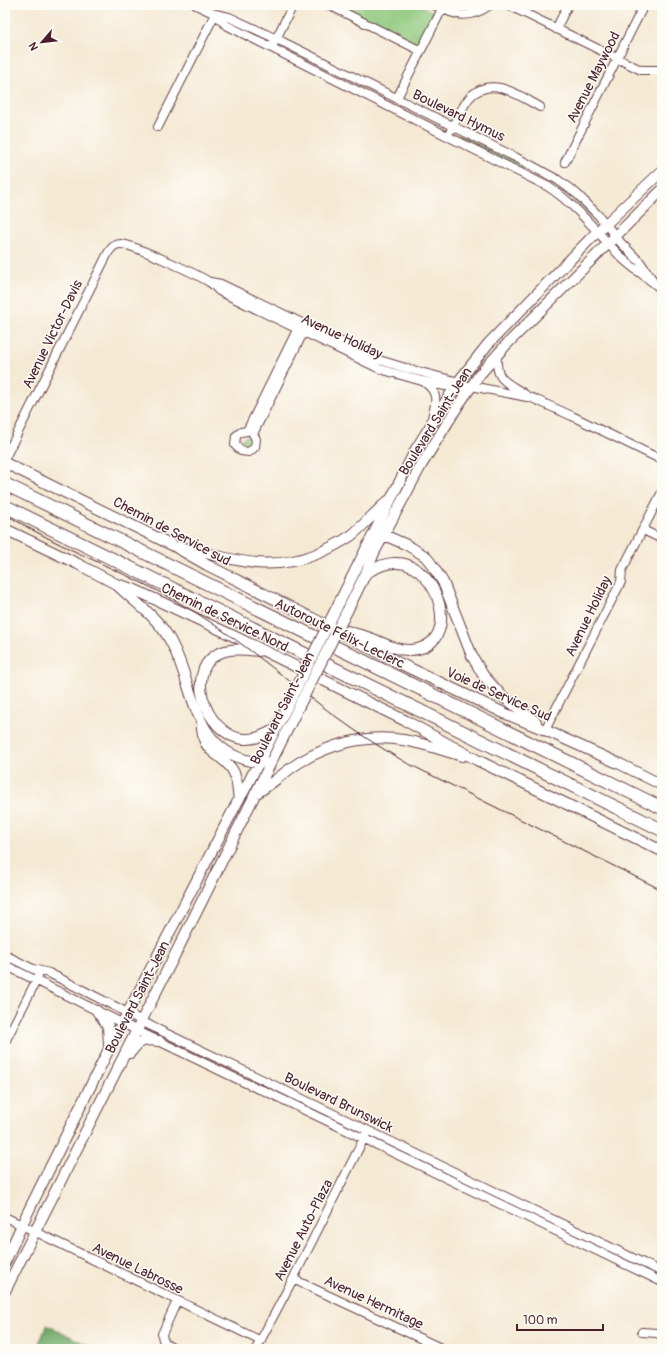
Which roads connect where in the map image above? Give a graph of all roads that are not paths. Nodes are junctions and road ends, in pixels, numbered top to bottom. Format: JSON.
{"nodes":[{"id":1,"x":196,"y":5,"type":"edge"},
{"id":2,"x":293,"y":5,"type":"edge"},
{"id":3,"x":329,"y":5,"type":"edge"},
{"id":4,"x":490,"y":5,"type":"edge"},
{"id":5,"x":508,"y":5,"type":"edge"},
{"id":6,"x":568,"y":5,"type":"edge"},
{"id":7,"x":644,"y":5,"type":"edge"},
{"id":8,"x":438,"y":7,"type":"edge"},
{"id":9,"x":215,"y":14,"type":"junction"},
{"id":10,"x":556,"y":29,"type":"junction"},
{"id":11,"x":276,"y":39,"type":"junction"},
{"id":12,"x":271,"y":47,"type":"junction"},
{"id":13,"x":421,"y":51,"type":"junction"},
{"id":14,"x":617,"y":59,"type":"junction"},
{"id":15,"x":337,"y":69,"type":"junction"},
{"id":16,"x":662,"y":70,"type":"edge"},
{"id":17,"x":332,"y":78,"type":"junction"},
{"id":18,"x":397,"y":98,"type":"junction"},
{"id":19,"x":540,"y":107,"type":"dead end"},
{"id":20,"x":158,"y":127,"type":"dead end"},
{"id":21,"x":453,"y":127,"type":"junction"},
{"id":22,"x":448,"y":136,"type":"junction"},
{"id":23,"x":565,"y":162,"type":"dead end"},
{"id":24,"x":662,"y":171,"type":"edge"},
{"id":25,"x":662,"y":190,"type":"edge"},
{"id":26,"x":606,"y":225,"type":"junction"},
{"id":27,"x":598,"y":232,"type":"junction"},
{"id":28,"x":612,"y":240,"type":"junction"},
{"id":29,"x":114,"y":246,"type":"joint"},
{"id":30,"x":660,"y":288,"type":"edge"},
{"id":31,"x":301,"y":328,"type":"junction"},
{"id":32,"x":498,"y":354,"type":"junction"},
{"id":33,"x":422,"y":381,"type":"junction"},
{"id":34,"x":457,"y":384,"type":"junction"},
{"id":35,"x":471,"y":386,"type":"junction"},
{"id":36,"x":532,"y":398,"type":"junction"},
{"id":37,"x":430,"y":426,"type":"junction"},
{"id":38,"x":250,"y":432,"type":"dead end"},
{"id":39,"x":5,"y":458,"type":"edge"},
{"id":40,"x":662,"y":460,"type":"edge"},
{"id":41,"x":5,"y":463,"type":"edge"},
{"id":42,"x":5,"y":484,"type":"edge"},
{"id":43,"x":662,"y":492,"type":"edge"},
{"id":44,"x":392,"y":498,"type":"junction"},
{"id":45,"x":5,"y":506,"type":"edge"},
{"id":46,"x":5,"y":528,"type":"edge"},
{"id":47,"x":643,"y":530,"type":"junction"},
{"id":48,"x":384,"y":535,"type":"junction"},
{"id":49,"x":372,"y":537,"type":"junction"},
{"id":50,"x":662,"y":539,"type":"edge"},
{"id":51,"x":172,"y":545,"type":"junction"},
{"id":52,"x":366,"y":573,"type":"junction"},
{"id":53,"x":116,"y":584,"type":"junction"},
{"id":54,"x":326,"y":625,"type":"junction"},
{"id":55,"x":265,"y":651,"type":"junction"},
{"id":56,"x":297,"y":698,"type":"junction"},
{"id":57,"x":201,"y":723,"type":"junction"},
{"id":58,"x":276,"y":729,"type":"junction"},
{"id":59,"x":545,"y":730,"type":"junction"},
{"id":60,"x":477,"y":760,"type":"junction"},
{"id":61,"x":259,"y":762,"type":"junction"},
{"id":62,"x":270,"y":763,"type":"junction"},
{"id":63,"x":662,"y":785,"type":"edge"},
{"id":64,"x":255,"y":794,"type":"junction"},
{"id":65,"x":238,"y":799,"type":"junction"},
{"id":66,"x":662,"y":808,"type":"edge"},
{"id":67,"x":662,"y":830,"type":"edge"},
{"id":68,"x":662,"y":851,"type":"edge"},
{"id":69,"x":5,"y":955,"type":"edge"},
{"id":70,"x":5,"y":965,"type":"edge"},
{"id":71,"x":41,"y":971,"type":"junction"},
{"id":72,"x":36,"y":980,"type":"junction"},
{"id":73,"x":97,"y":1011,"type":"junction"},
{"id":74,"x":128,"y":1014,"type":"junction"},
{"id":75,"x":122,"y":1023,"type":"junction"},
{"id":76,"x":139,"y":1026,"type":"junction"},
{"id":77,"x":159,"y":1041,"type":"junction"},
{"id":78,"x":5,"y":1042,"type":"edge"},
{"id":79,"x":109,"y":1049,"type":"junction"},
{"id":80,"x":115,"y":1074,"type":"junction"},
{"id":81,"x":88,"y":1092,"type":"junction"},
{"id":82,"x":88,"y":1127,"type":"junction"},
{"id":83,"x":368,"y":1131,"type":"junction"},
{"id":84,"x":364,"y":1139,"type":"junction"},
{"id":85,"x":5,"y":1218,"type":"edge"},
{"id":86,"x":22,"y":1226,"type":"junction"},
{"id":87,"x":35,"y":1233,"type":"junction"},
{"id":88,"x":5,"y":1262,"type":"edge"},
{"id":89,"x":662,"y":1272,"type":"edge"},
{"id":90,"x":293,"y":1280,"type":"junction"},
{"id":91,"x":662,"y":1282,"type":"edge"},
{"id":92,"x":5,"y":1292,"type":"edge"},
{"id":93,"x":177,"y":1301,"type":"junction"},
{"id":94,"x":642,"y":1332,"type":"dead end"},
{"id":95,"x":662,"y":1336,"type":"edge"},
{"id":96,"x":261,"y":1340,"type":"junction"},
{"id":97,"x":426,"y":1341,"type":"junction"},
{"id":98,"x":175,"y":1349,"type":"edge"},
{"id":99,"x":256,"y":1349,"type":"edge"},
{"id":100,"x":422,"y":1349,"type":"edge"},
{"id":101,"x":444,"y":1349,"type":"edge"}],
"edges":[{"from":1,"to":9,"type":"street","name":"Boulevard Hymus"},
{"from":2,"to":11,"type":"street"},
{"from":3,"to":13,"type":"street"},
{"from":4,"to":8,"type":"street"},
{"from":5,"to":10,"type":"street"},
{"from":6,"to":10,"type":"street"},
{"from":7,"to":14,"type":"street","name":"Avenue Maywood"},
{"from":8,"to":13,"type":"street"},
{"from":9,"to":11,"type":"street","name":"Boulevard Hymus"},
{"from":9,"to":12,"type":"street","name":"Boulevard Hymus"},
{"from":9,"to":20,"type":"street"},
{"from":10,"to":14,"type":"street"},
{"from":11,"to":12,"type":"street"},
{"from":11,"to":15,"type":"street","name":"Boulevard Hymus"},
{"from":12,"to":17,"type":"street","name":"Boulevard Hymus"},
{"from":13,"to":18,"type":"street"},
{"from":14,"to":16,"type":"street"},
{"from":14,"to":23,"type":"street","name":"Avenue Maywood"},
{"from":15,"to":17,"type":"street"},
{"from":15,"to":18,"type":"street","name":"Boulevard Hymus"},
{"from":17,"to":22,"type":"street","name":"Boulevard Hymus"},
{"from":18,"to":21,"type":"street","name":"Boulevard Hymus"},
{"from":19,"to":21,"type":"street"},
{"from":21,"to":22,"type":"street"},
{"from":21,"to":26,"type":"street","name":"Boulevard Hymus"},
{"from":22,"to":27,"type":"street","name":"Boulevard Hymus"},
{"from":24,"to":26,"type":"main road","name":"Boulevard Saint-Jean"},
{"from":25,"to":28,"type":"main road","name":"Boulevard Saint-Jean"},
{"from":26,"to":27,"type":"main road","name":"Boulevard Saint-Jean"},
{"from":26,"to":28,"type":"street","name":"Boulevard Hymus"},
{"from":27,"to":28,"type":"street","name":"Boulevard Hymus"},
{"from":27,"to":34,"type":"main road","name":"Boulevard Saint-Jean"},
{"from":28,"to":30,"type":"street","name":"Boulevard Hymus"},
{"from":28,"to":32,"type":"main road","name":"Boulevard Saint-Jean"},
{"from":29,"to":31,"type":"street","name":"Avenue Holiday"},
{"from":29,"to":39,"type":"street","name":"Avenue Victor-Davis"},
{"from":31,"to":33,"type":"street","name":"Avenue Holiday"},
{"from":31,"to":34,"type":"street","name":"Avenue Holiday"},
{"from":31,"to":38,"type":"street"},
{"from":32,"to":35,"type":"main road","name":"Boulevard Saint-Jean"},
{"from":32,"to":36,"type":"street"},
{"from":33,"to":34,"type":"street","name":"Avenue Holiday"},
{"from":33,"to":37,"type":"street"},
{"from":34,"to":35,"type":"street","name":"Avenue Holiday"},
{"from":34,"to":37,"type":"main road","name":"Boulevard Saint-Jean"},
{"from":35,"to":36,"type":"street","name":"Avenue Holiday"},
{"from":35,"to":48,"type":"main road","name":"Boulevard Saint-Jean"},
{"from":36,"to":40,"type":"street","name":"Avenue Holiday"},
{"from":37,"to":44,"type":"main road","name":"Boulevard Saint-Jean"},
{"from":41,"to":51,"type":"main road","name":"Chemin de Service sud"},
{"from":42,"to":66,"type":"highway","name":"Autoroute Félix-Leclerc"},
{"from":43,"to":47,"type":"street","name":"Avenue Holiday"},
{"from":44,"to":49,"type":"main road","name":"Boulevard Saint-Jean"},
{"from":44,"to":51,"type":"main road"},
{"from":45,"to":67,"type":"highway"},
{"from":46,"to":53,"type":"main road","name":"Chemin de Service Nord"},
{"from":47,"to":50,"type":"street"},
{"from":47,"to":59,"type":"street","name":"Avenue Holiday"},
{"from":48,"to":49,"type":"main road"},
{"from":48,"to":52,"type":"main road","name":"Boulevard Saint-Jean"},
{"from":48,"to":59,"type":"main road"},
{"from":49,"to":56,"type":"main road","name":"Boulevard Saint-Jean","bridge":true},
{"from":51,"to":54,"type":"main road","name":"Chemin de Service sud"},
{"from":52,"to":54,"type":"main road"},
{"from":52,"to":56,"type":"main road","name":"Boulevard Saint-Jean","bridge":true},
{"from":53,"to":55,"type":"main road","name":"Chemin de Service Nord"},
{"from":53,"to":57,"type":"main road"},
{"from":54,"to":59,"type":"main road","name":"Voie de Service Sud"},
{"from":55,"to":58,"type":"main road"},
{"from":55,"to":60,"type":"main road","name":"Chemin de Service Nord"},
{"from":56,"to":58,"type":"main road","name":"Boulevard Saint-Jean"},
{"from":56,"to":62,"type":"main road","name":"Boulevard Saint-Jean"},
{"from":57,"to":61,"type":"main road"},
{"from":57,"to":65,"type":"main road"},
{"from":58,"to":61,"type":"main road","name":"Boulevard Saint-Jean"},
{"from":59,"to":63,"type":"main road","name":"Voie de Service Sud"},
{"from":60,"to":64,"type":"main road"},
{"from":60,"to":68,"type":"main road","name":"Chemin de Service Nord"},
{"from":61,"to":62,"type":"main road"},
{"from":61,"to":65,"type":"main road","name":"Boulevard Saint-Jean"},
{"from":62,"to":64,"type":"main road","name":"Boulevard Saint-Jean"},
{"from":64,"to":76,"type":"main road","name":"Boulevard Saint-Jean"},
{"from":65,"to":74,"type":"main road","name":"Boulevard Saint-Jean"},
{"from":69,"to":71,"type":"street","name":"Boulevard Brunswick"},
{"from":70,"to":72,"type":"street","name":"Boulevard Brunswick"},
{"from":71,"to":72,"type":"street"},
{"from":71,"to":74,"type":"street","name":"Boulevard Brunswick"},
{"from":72,"to":73,"type":"street","name":"Boulevard Brunswick"},
{"from":72,"to":78,"type":"street"},
{"from":73,"to":75,"type":"street","name":"Boulevard Brunswick"},
{"from":73,"to":79,"type":"main road"},
{"from":74,"to":75,"type":"main road","name":"Boulevard Saint-Jean"},
{"from":74,"to":76,"type":"street","name":"Boulevard Brunswick"},
{"from":75,"to":76,"type":"street","name":"Boulevard Brunswick"},
{"from":75,"to":79,"type":"main road","name":"Boulevard Saint-Jean"},
{"from":76,"to":77,"type":"street","name":"Boulevard Brunswick"},
{"from":76,"to":80,"type":"main road","name":"Boulevard Saint-Jean"},
{"from":76,"to":83,"type":"street","name":"Boulevard Brunswick"},
{"from":77,"to":80,"type":"main road"},
{"from":77,"to":84,"type":"street","name":"Boulevard Brunswick"},
{"from":79,"to":81,"type":"main road","name":"Boulevard Saint-Jean"},
{"from":80,"to":82,"type":"main road","name":"Boulevard Saint-Jean"},
{"from":81,"to":82,"type":"main road"},
{"from":81,"to":86,"type":"main road","name":"Boulevard Saint-Jean"},
{"from":82,"to":87,"type":"main road","name":"Boulevard Saint-Jean"},
{"from":83,"to":84,"type":"street","name":"Avenue Auto-Plaza"},
{"from":83,"to":89,"type":"street","name":"Boulevard Brunswick"},
{"from":84,"to":90,"type":"street","name":"Avenue Auto-Plaza"},
{"from":84,"to":91,"type":"street","name":"Boulevard Brunswick"},
{"from":85,"to":86,"type":"street","name":"Avenue Labrosse"},
{"from":86,"to":87,"type":"street","name":"Avenue Labrosse"},
{"from":86,"to":88,"type":"main road","name":"Boulevard Saint-Jean"},
{"from":87,"to":92,"type":"main road","name":"Boulevard Saint-Jean"},
{"from":87,"to":93,"type":"street","name":"Avenue Labrosse"},
{"from":90,"to":96,"type":"street","name":"Avenue Auto-Plaza"},
{"from":90,"to":97,"type":"street","name":"Avenue Hermitage"},
{"from":93,"to":96,"type":"street","name":"Avenue Labrosse"},
{"from":93,"to":98,"type":"street"},
{"from":94,"to":95,"type":"street"},
{"from":96,"to":99,"type":"street","name":"Avenue Auto-Plaza"},
{"from":97,"to":100,"type":"street"},
{"from":97,"to":101,"type":"street","name":"Avenue Hermitage"}]}
